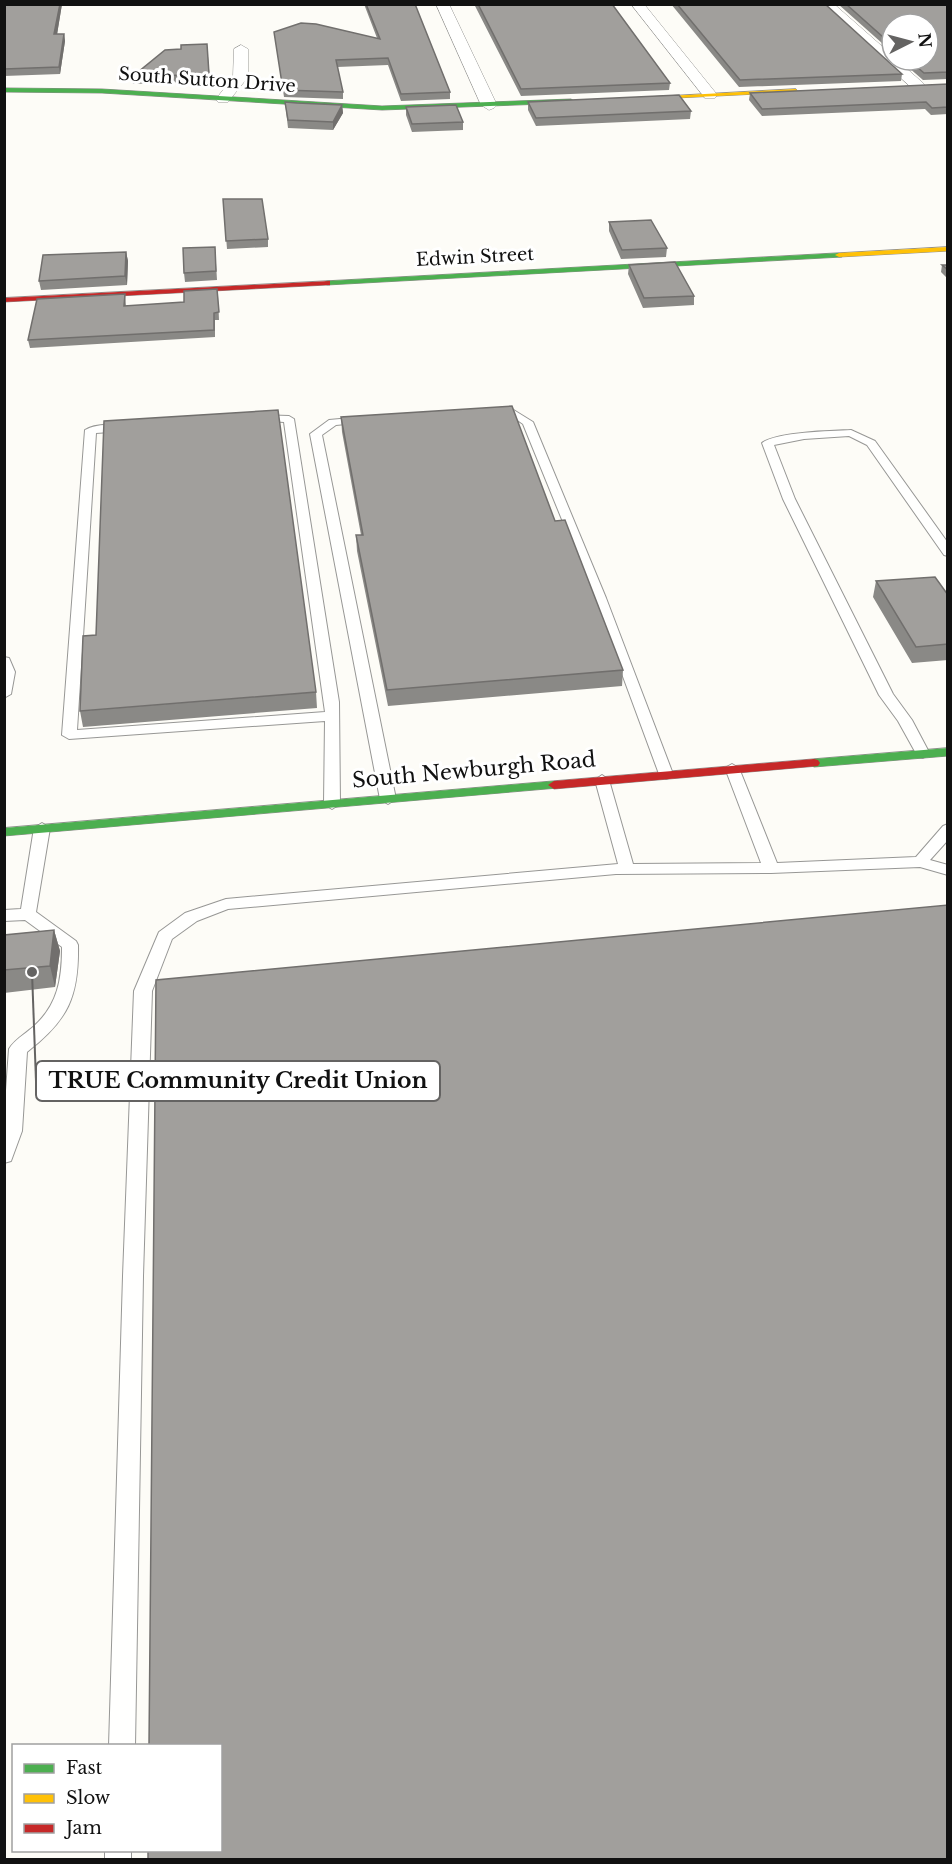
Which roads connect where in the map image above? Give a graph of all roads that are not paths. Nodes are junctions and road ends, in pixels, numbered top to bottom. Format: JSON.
{"nodes":[{"id":1,"x":442,"y":4,"type":"edge"},
{"id":2,"x":637,"y":4,"type":"edge"},
{"id":3,"x":826,"y":4,"type":"edge"},
{"id":4,"x":241,"y":49,"type":"dead end"},
{"id":5,"x":923,"y":86,"type":"joint"},
{"id":6,"x":895,"y":87,"type":"edge"},
{"id":7,"x":4,"y":90,"type":"edge"},
{"id":8,"x":814,"y":91,"type":"edge"},
{"id":9,"x":710,"y":95,"type":"junction"},
{"id":10,"x":223,"y":99,"type":"junction"},
{"id":11,"x":619,"y":99,"type":"edge"},
{"id":12,"x":586,"y":100,"type":"edge"},
{"id":13,"x":489,"y":105,"type":"junction"},
{"id":14,"x":948,"y":249,"type":"edge"},
{"id":15,"x":4,"y":300,"type":"edge"},
{"id":16,"x":476,"y":414,"type":"edge"},
{"id":17,"x":243,"y":419,"type":"edge"},
{"id":18,"x":381,"y":419,"type":"edge"},
{"id":19,"x":138,"y":427,"type":"edge"},
{"id":20,"x":948,"y":552,"type":"edge"},
{"id":21,"x":4,"y":661,"type":"edge"},
{"id":22,"x":4,"y":694,"type":"edge"},
{"id":23,"x":332,"y":716,"type":"junction"},
{"id":24,"x":948,"y":752,"type":"edge"},
{"id":25,"x":923,"y":754,"type":"junction"},
{"id":26,"x":732,"y":768,"type":"junction"},
{"id":27,"x":666,"y":774,"type":"junction"},
{"id":28,"x":602,"y":780,"type":"junction"},
{"id":29,"x":388,"y":799,"type":"junction"},
{"id":30,"x":332,"y":804,"type":"junction"},
{"id":31,"x":42,"y":828,"type":"junction"},
{"id":32,"x":948,"y":829,"type":"edge"},
{"id":33,"x":4,"y":832,"type":"edge"},
{"id":34,"x":920,"y":862,"type":"junction"},
{"id":35,"x":771,"y":868,"type":"junction"},
{"id":36,"x":627,"y":869,"type":"junction"},
{"id":37,"x":948,"y":870,"type":"edge"},
{"id":38,"x":28,"y":914,"type":"junction"},
{"id":39,"x":4,"y":916,"type":"edge"},
{"id":40,"x":4,"y":1156,"type":"edge"},
{"id":41,"x":122,"y":1744,"type":"edge"}],
"edges":[{"from":1,"to":13,"type":"street"},
{"from":2,"to":9,"type":"street"},
{"from":3,"to":5,"type":"street"},
{"from":4,"to":10,"type":"street"},
{"from":5,"to":6,"type":"street"},
{"from":7,"to":10,"type":"street","name":"South Sutton Drive"},
{"from":8,"to":9,"type":"street"},
{"from":9,"to":11,"type":"street"},
{"from":10,"to":13,"type":"street","name":"South Sutton Drive"},
{"from":12,"to":13,"type":"street","name":"South Sutton Drive"},
{"from":14,"to":15,"type":"street","name":"Edwin Street"},
{"from":16,"to":27,"type":"lane"},
{"from":17,"to":23,"type":"lane"},
{"from":18,"to":29,"type":"lane"},
{"from":19,"to":23,"type":"lane"},
{"from":20,"to":25,"type":"lane"},
{"from":21,"to":22,"type":"lane"},
{"from":23,"to":30,"type":"lane"},
{"from":24,"to":25,"type":"street","name":"South Newburgh Road"},
{"from":25,"to":26,"type":"street","name":"South Newburgh Road"},
{"from":26,"to":27,"type":"street","name":"South Newburgh Road"},
{"from":26,"to":35,"type":"lane"},
{"from":27,"to":28,"type":"street","name":"South Newburgh Road"},
{"from":28,"to":29,"type":"street","name":"South Newburgh Road"},
{"from":28,"to":36,"type":"lane"},
{"from":29,"to":30,"type":"street","name":"South Newburgh Road"},
{"from":30,"to":31,"type":"street","name":"South Newburgh Road"},
{"from":31,"to":33,"type":"street","name":"South Newburgh Road"},
{"from":31,"to":38,"type":"lane"},
{"from":32,"to":34,"type":"lane"},
{"from":34,"to":35,"type":"lane"},
{"from":34,"to":37,"type":"lane"},
{"from":35,"to":36,"type":"lane"},
{"from":36,"to":41,"type":"lane"},
{"from":38,"to":39,"type":"lane"},
{"from":38,"to":40,"type":"lane"}]}
